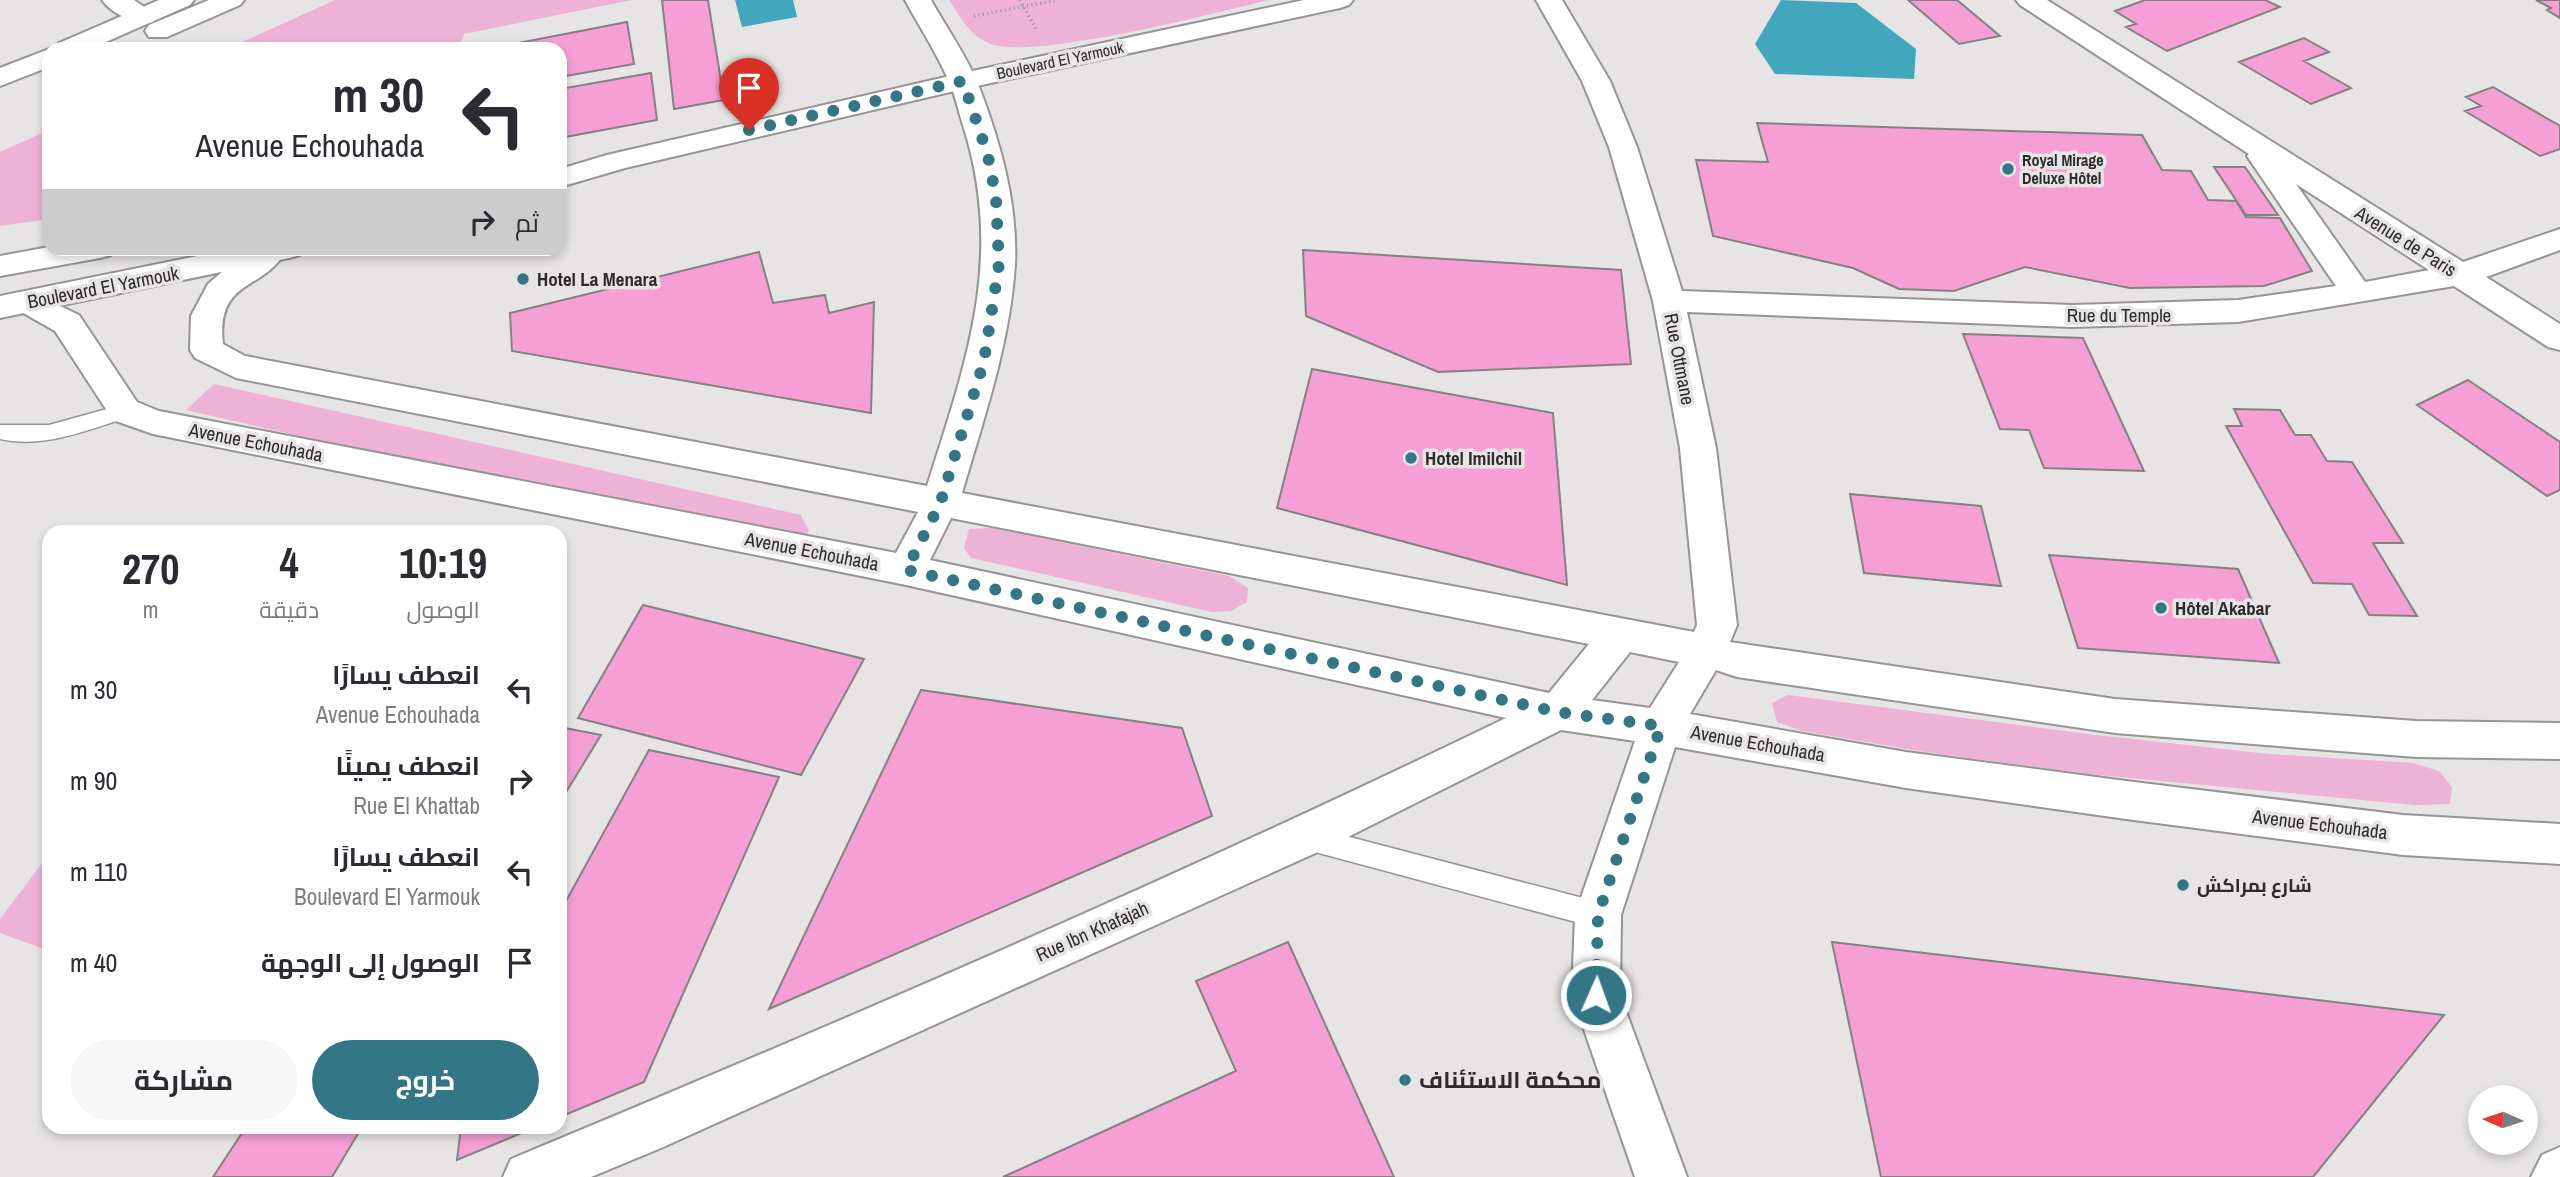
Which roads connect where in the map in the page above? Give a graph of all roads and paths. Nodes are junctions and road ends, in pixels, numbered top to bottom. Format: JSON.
{"nodes":[{"id":1,"x":114,"y":0,"type":"edge"},
{"id":2,"x":181,"y":0,"type":"edge"},
{"id":3,"x":231,"y":0,"type":"edge"},
{"id":4,"x":918,"y":0,"type":"edge"},
{"id":5,"x":1058,"y":0,"type":"edge"},
{"id":6,"x":1340,"y":0,"type":"edge"},
{"id":7,"x":1549,"y":0,"type":"edge"},
{"id":8,"x":2029,"y":0,"type":"edge"},
{"id":9,"x":144,"y":16,"type":"junction"},
{"id":10,"x":931,"y":23,"type":"junction"},
{"id":11,"x":84,"y":42,"type":"edge"},
{"id":12,"x":133,"y":42,"type":"edge"},
{"id":13,"x":42,"y":60,"type":"edge"},
{"id":14,"x":0,"y":78,"type":"edge"},
{"id":15,"x":963,"y":81,"type":"junction"},
{"id":16,"x":42,"y":82,"type":"edge"},
{"id":17,"x":0,"y":100,"type":"edge"},
{"id":18,"x":2253,"y":143,"type":"junction"},
{"id":19,"x":617,"y":161,"type":"junction"},
{"id":20,"x":567,"y":169,"type":"edge"},
{"id":21,"x":567,"y":176,"type":"edge"},
{"id":22,"x":2560,"y":239,"type":"edge"},
{"id":23,"x":44,"y":256,"type":"edge"},
{"id":24,"x":254,"y":256,"type":"edge"},
{"id":25,"x":271,"y":256,"type":"edge"},
{"id":26,"x":0,"y":265,"type":"edge"},
{"id":27,"x":2459,"y":275,"type":"junction"},
{"id":28,"x":2357,"y":294,"type":"junction"},
{"id":29,"x":1669,"y":301,"type":"junction"},
{"id":30,"x":15,"y":304,"type":"edge"},
{"id":31,"x":2560,"y":339,"type":"edge"},
{"id":32,"x":125,"y":411,"type":"junction"},
{"id":33,"x":3,"y":432,"type":"dead end"},
{"id":34,"x":940,"y":504,"type":"junction"},
{"id":35,"x":906,"y":570,"type":"junction"},
{"id":36,"x":1621,"y":634,"type":"junction"},
{"id":37,"x":1707,"y":651,"type":"junction"},
{"id":38,"x":1558,"y":712,"type":"junction"},
{"id":39,"x":1661,"y":726,"type":"junction"},
{"id":40,"x":2560,"y":741,"type":"edge"},
{"id":41,"x":1304,"y":837,"type":"junction"},
{"id":42,"x":2560,"y":845,"type":"edge"},
{"id":43,"x":1598,"y":915,"type":"junction"},
{"id":44,"x":2560,"y":1173,"type":"edge"},
{"id":45,"x":528,"y":1177,"type":"edge"},
{"id":46,"x":1661,"y":1177,"type":"edge"},
{"id":47,"x":2557,"y":1177,"type":"edge"}],
"edges":[{"from":1,"to":9,"type":"street"},
{"from":2,"to":9,"type":"street"},
{"from":3,"to":12,"type":"street"},
{"from":4,"to":10,"type":"street"},
{"from":5,"to":10,"type":"path"},
{"from":6,"to":15,"type":"street","name":"Boulevard El Yarmouk"},
{"from":7,"to":29,"type":"street","name":"Rue Ottmane"},
{"from":8,"to":18,"type":"street","name":"Avenue de Paris"},
{"from":9,"to":11,"type":"street"},
{"from":10,"to":15,"type":"street"},
{"from":13,"to":14,"type":"street"},
{"from":15,"to":19,"type":"street","name":"Boulevard El Yarmouk"},
{"from":15,"to":34,"type":"street"},
{"from":16,"to":17,"type":"street"},
{"from":18,"to":27,"type":"street","name":"Avenue de Paris"},
{"from":18,"to":28,"type":"street","name":"Avenue de Paris"},
{"from":19,"to":20,"type":"street","name":"Boulevard El Yarmouk"},
{"from":19,"to":21,"type":"street","name":"Boulevard El Yarmouk"},
{"from":22,"to":27,"type":"street","name":"Rue du Temple"},
{"from":23,"to":26,"type":"street","name":"Boulevard El Yarmouk"},
{"from":24,"to":30,"type":"street","name":"Boulevard El Yarmouk"},
{"from":25,"to":34,"type":"street"},
{"from":27,"to":28,"type":"street","name":"Rue du Temple"},
{"from":27,"to":31,"type":"street","name":"Avenue de Paris"},
{"from":28,"to":29,"type":"street","name":"Rue du Temple"},
{"from":29,"to":37,"type":"street","name":"Rue Ottmane"},
{"from":30,"to":32,"type":"street"},
{"from":32,"to":33,"type":"lane"},
{"from":32,"to":35,"type":"street","name":"Avenue Echouhada"},
{"from":34,"to":35,"type":"street"},
{"from":34,"to":36,"type":"street"},
{"from":35,"to":38,"type":"street","name":"Avenue Echouhada"},
{"from":36,"to":37,"type":"street"},
{"from":36,"to":38,"type":"street","name":"Rue Ibn Khafajah"},
{"from":37,"to":39,"type":"street","name":"Rue Ottmane"},
{"from":37,"to":40,"type":"street"},
{"from":38,"to":39,"type":"street","name":"Avenue Echouhada"},
{"from":38,"to":41,"type":"street","name":"Rue Ibn Khafajah"},
{"from":39,"to":42,"type":"street","name":"Avenue Echouhada"},
{"from":39,"to":43,"type":"street","name":"Rue Ottmane"},
{"from":41,"to":43,"type":"lane"},
{"from":41,"to":45,"type":"street","name":"Rue Ibn Khafajah"},
{"from":43,"to":46,"type":"street","name":"Rue Ottmane"},
{"from":44,"to":47,"type":"street"}]}
